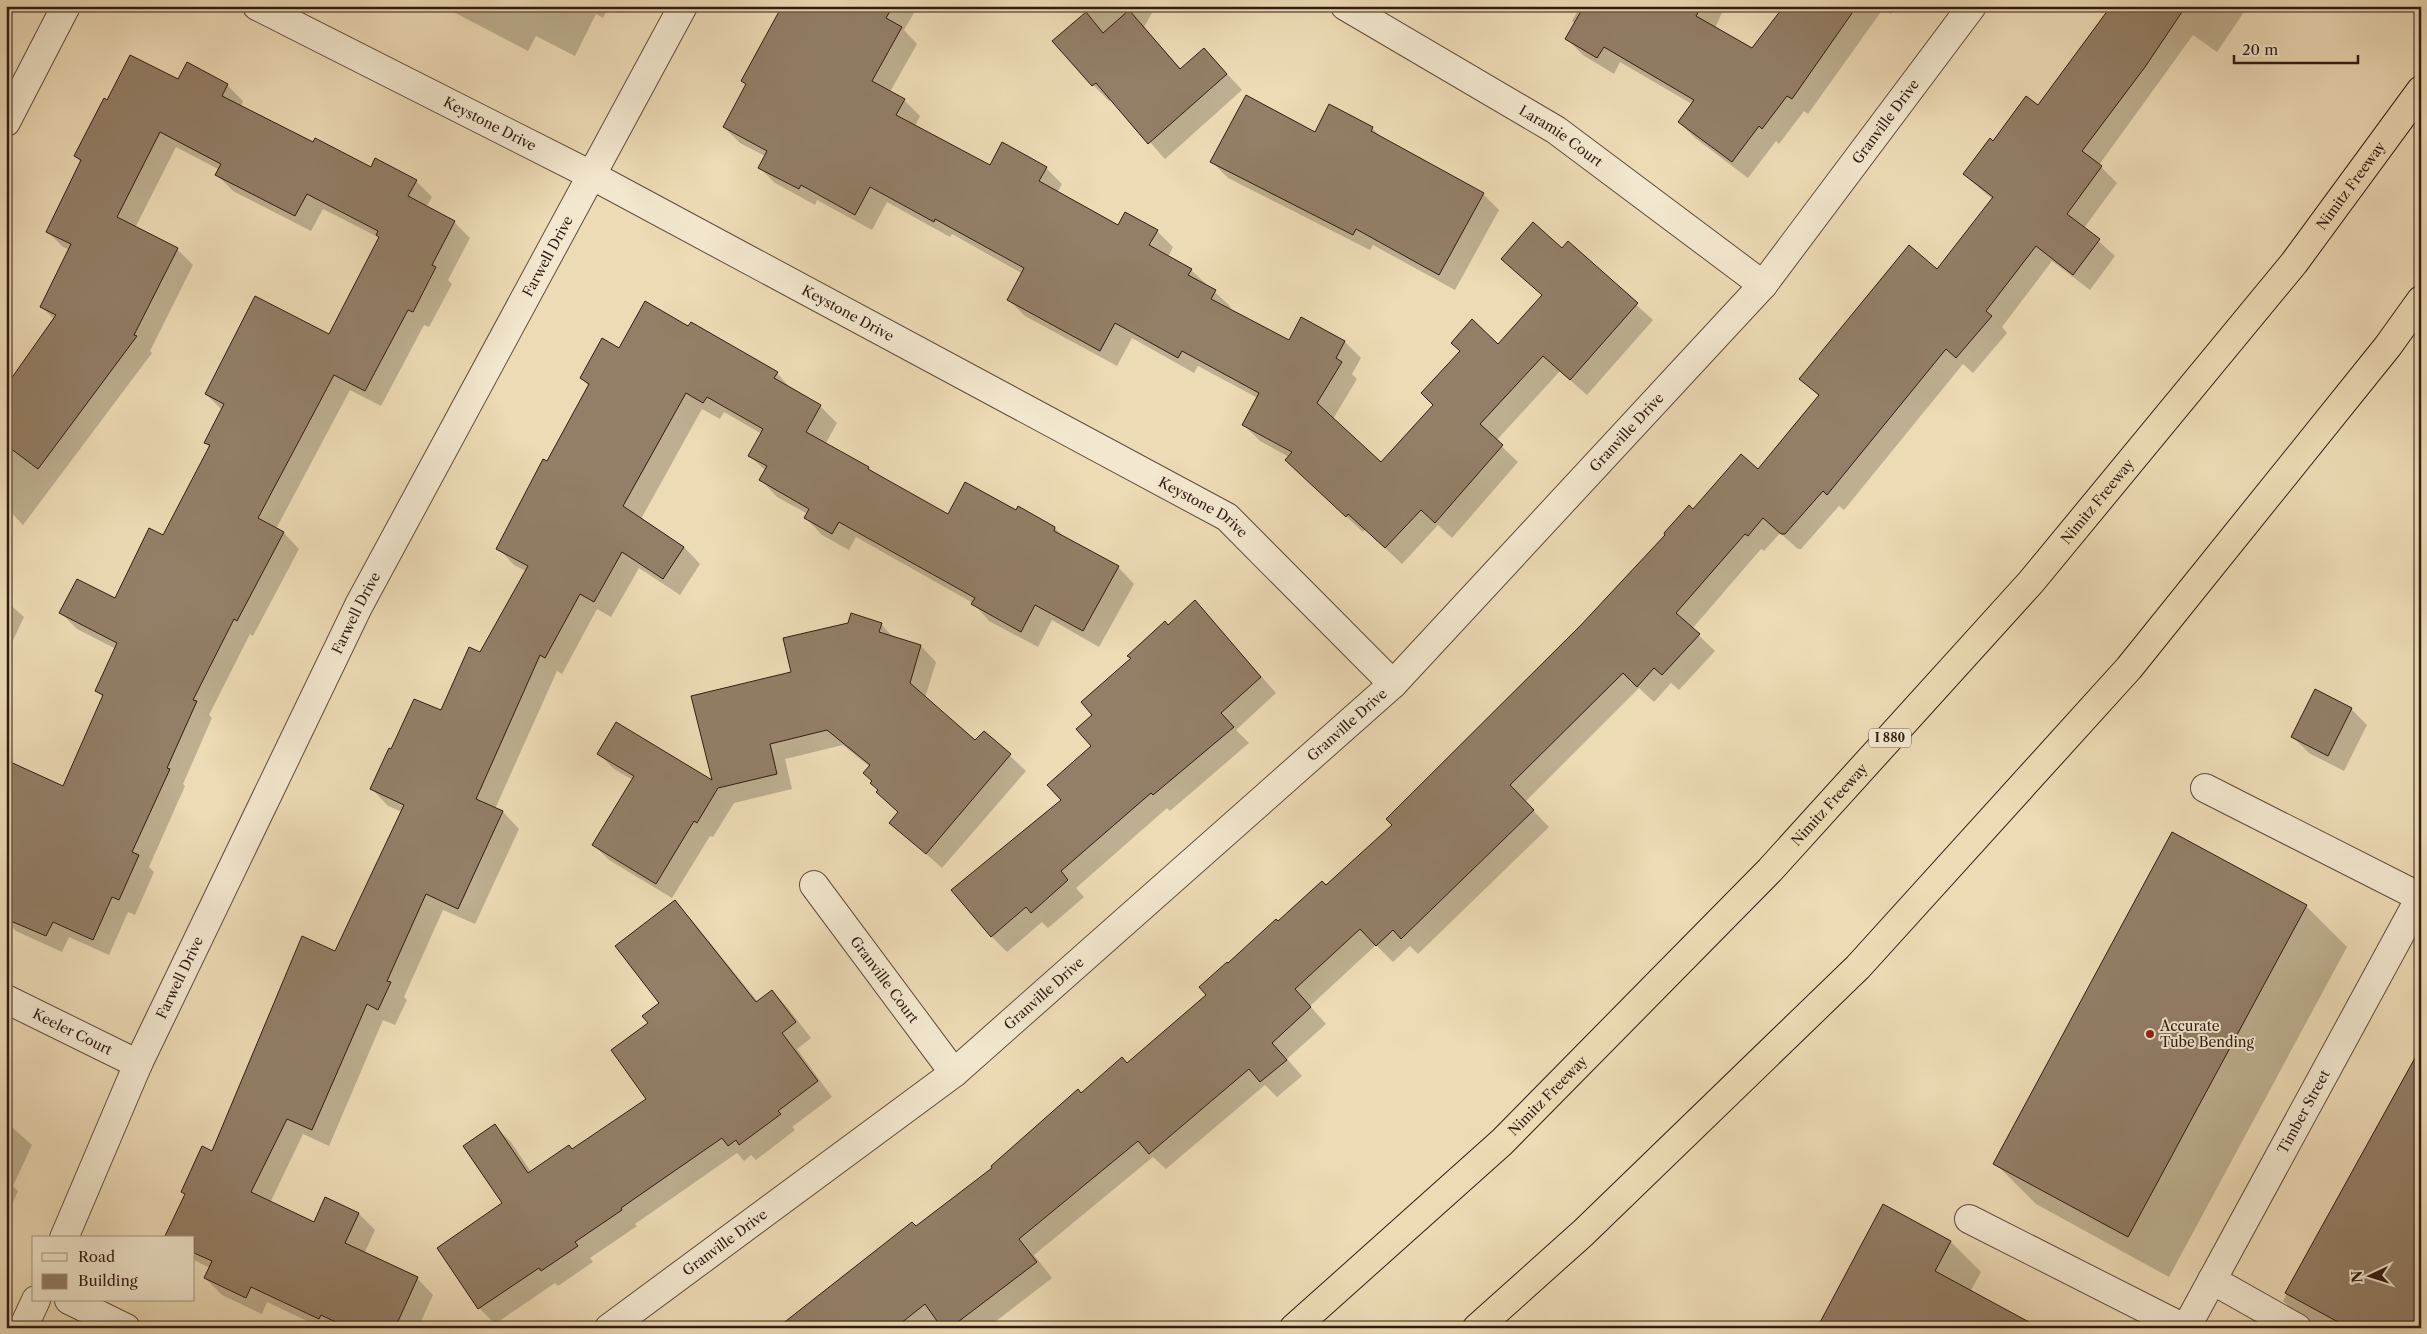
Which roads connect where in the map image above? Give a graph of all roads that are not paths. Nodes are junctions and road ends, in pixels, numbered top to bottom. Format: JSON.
{"nodes":[{"id":1,"x":66,"y":6,"type":"edge"},
{"id":2,"x":257,"y":6,"type":"edge"},
{"id":3,"x":683,"y":6,"type":"edge"},
{"id":4,"x":1345,"y":6,"type":"edge"},
{"id":5,"x":1972,"y":6,"type":"edge"},
{"id":6,"x":2421,"y":90,"type":"edge"},
{"id":7,"x":6,"y":122,"type":"edge"},
{"id":8,"x":591,"y":175,"type":"junction"},
{"id":9,"x":1763,"y":285,"type":"junction"},
{"id":10,"x":2421,"y":300,"type":"edge"},
{"id":11,"x":1393,"y":684,"type":"junction"},
{"id":12,"x":2205,"y":788,"type":"dead end"},
{"id":13,"x":814,"y":885,"type":"dead end"},
{"id":14,"x":2420,"y":896,"type":"edge"},
{"id":15,"x":6,"y":999,"type":"edge"},
{"id":16,"x":138,"y":1064,"type":"junction"},
{"id":17,"x":954,"y":1073,"type":"junction"},
{"id":18,"x":1969,"y":1218,"type":"dead end"},
{"id":19,"x":65,"y":1236,"type":"edge"},
{"id":20,"x":2212,"y":1280,"type":"junction"},
{"id":21,"x":35,"y":1302,"type":"edge"},
{"id":22,"x":73,"y":1302,"type":"edge"},
{"id":23,"x":23,"y":1328,"type":"edge"},
{"id":24,"x":126,"y":1328,"type":"edge"},
{"id":25,"x":608,"y":1328,"type":"edge"},
{"id":26,"x":1294,"y":1328,"type":"edge"},
{"id":27,"x":1477,"y":1328,"type":"edge"},
{"id":28,"x":2185,"y":1328,"type":"edge"},
{"id":29,"x":2298,"y":1328,"type":"edge"}],
"edges":[{"from":1,"to":7,"type":"street"},
{"from":2,"to":8,"type":"street","name":"Keystone Drive"},
{"from":3,"to":8,"type":"street","name":"Farwell Drive"},
{"from":4,"to":9,"type":"street","name":"Laramie Court"},
{"from":5,"to":9,"type":"street","name":"Granville Drive"},
{"from":6,"to":26,"type":"highway","name":"Nimitz Freeway","number":"I 880"},
{"from":8,"to":11,"type":"street","name":"Keystone Drive"},
{"from":8,"to":16,"type":"street","name":"Farwell Drive"},
{"from":9,"to":11,"type":"street","name":"Granville Drive"},
{"from":10,"to":27,"type":"highway"},
{"from":11,"to":17,"type":"street","name":"Granville Drive"},
{"from":12,"to":14,"type":"street"},
{"from":13,"to":17,"type":"street","name":"Granville Court"},
{"from":14,"to":20,"type":"street","name":"Timber Street"},
{"from":15,"to":16,"type":"street","name":"Keeler Court"},
{"from":16,"to":19,"type":"street","name":"Farwell Drive"},
{"from":17,"to":25,"type":"street","name":"Granville Drive"},
{"from":18,"to":28,"type":"street"},
{"from":20,"to":28,"type":"street","name":"Timber Street"},
{"from":20,"to":29,"type":"street"},
{"from":21,"to":23,"type":"street"},
{"from":22,"to":24,"type":"street"}]}
